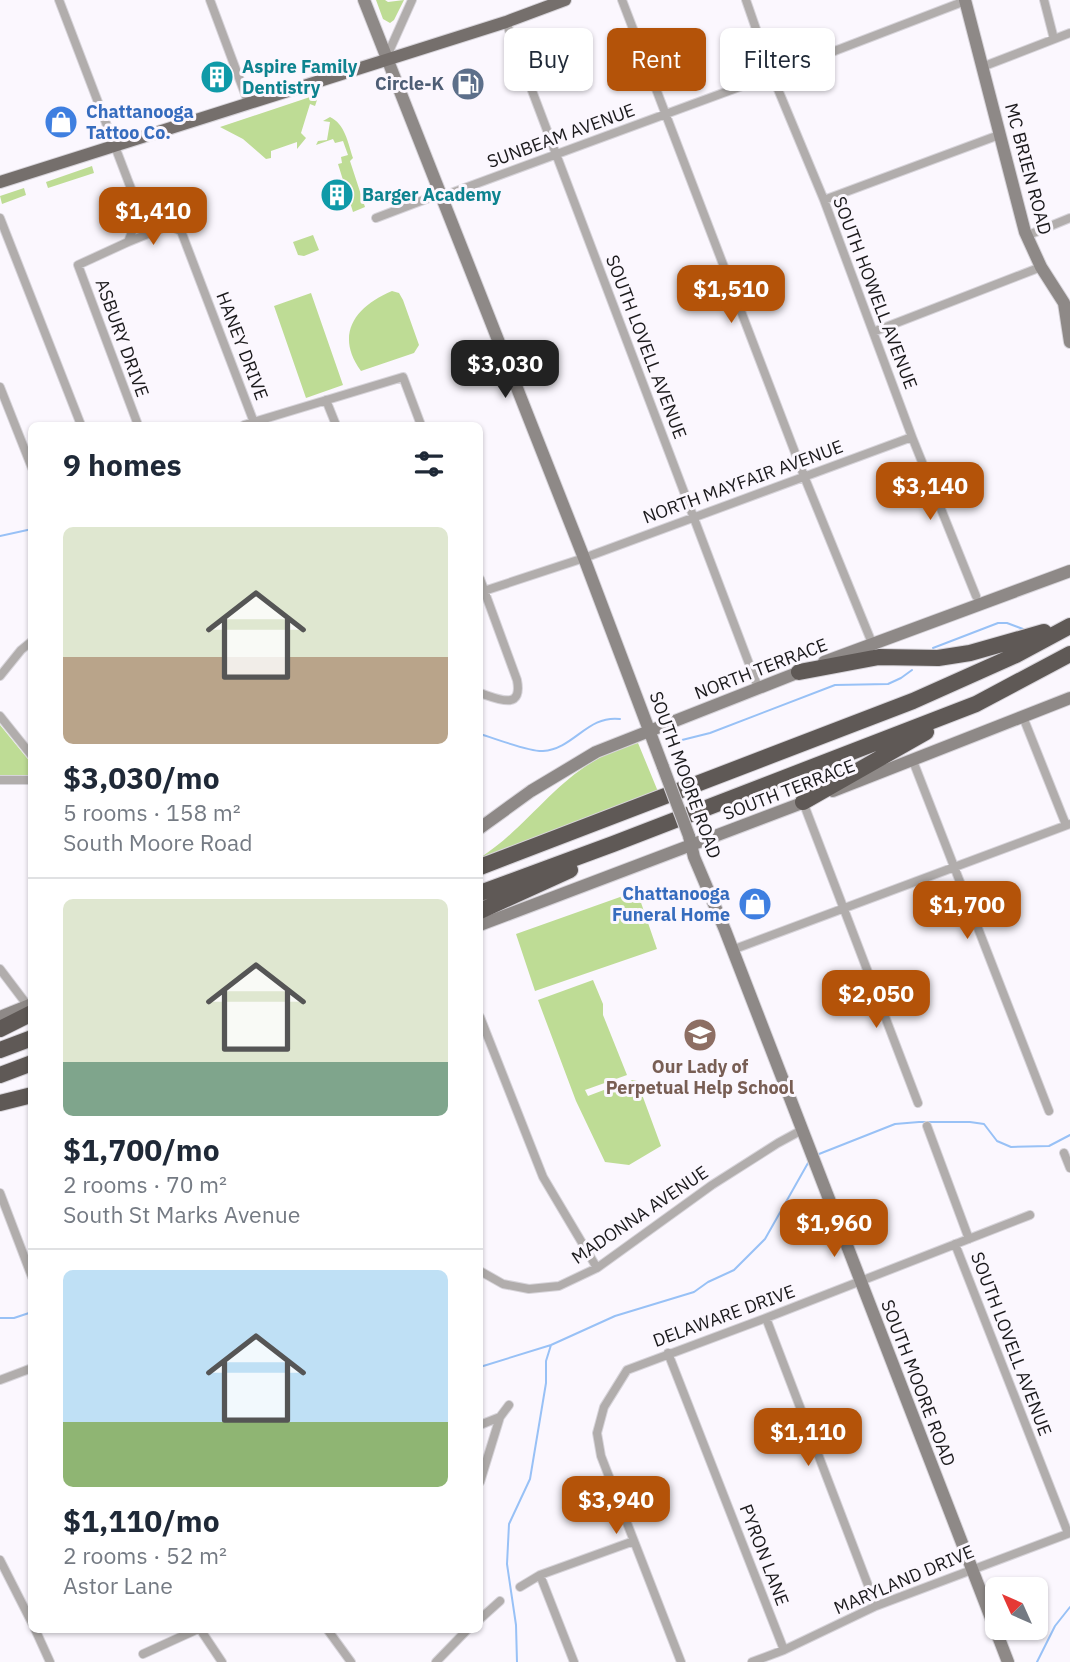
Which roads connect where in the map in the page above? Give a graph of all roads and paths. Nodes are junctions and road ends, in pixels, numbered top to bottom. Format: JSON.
{"nodes":[{"id":1,"x":59,"y":0,"type":"edge"},
{"id":2,"x":210,"y":0,"type":"edge"},
{"id":3,"x":364,"y":0,"type":"edge"},
{"id":4,"x":412,"y":0,"type":"edge"},
{"id":5,"x":565,"y":0,"type":"edge"},
{"id":6,"x":622,"y":0,"type":"edge"},
{"id":7,"x":746,"y":0,"type":"edge"},
{"id":8,"x":965,"y":0,"type":"edge"},
{"id":9,"x":1044,"y":0,"type":"edge"},
{"id":10,"x":506,"y":22,"type":"junction"},
{"id":11,"x":756,"y":28,"type":"edge"},
{"id":12,"x":1070,"y":33,"type":"edge"},
{"id":13,"x":1054,"y":39,"type":"junction"},
{"id":14,"x":835,"y":51,"type":"edge"},
{"id":15,"x":386,"y":59,"type":"junction"},
{"id":16,"x":982,"y":67,"type":"junction"},
{"id":17,"x":729,"y":91,"type":"edge"},
{"id":18,"x":779,"y":91,"type":"edge"},
{"id":19,"x":248,"y":102,"type":"junction"},
{"id":20,"x":666,"y":114,"type":"junction"},
{"id":21,"x":999,"y":135,"type":"junction"},
{"id":22,"x":113,"y":145,"type":"junction"},
{"id":23,"x":556,"y":153,"type":"junction"},
{"id":24,"x":0,"y":182,"type":"edge"},
{"id":25,"x":442,"y":195,"type":"junction"},
{"id":26,"x":824,"y":200,"type":"junction"},
{"id":27,"x":139,"y":212,"type":"junction"},
{"id":28,"x":0,"y":218,"type":"edge"},
{"id":29,"x":1070,"y":218,"type":"edge"},
{"id":30,"x":376,"y":219,"type":"dead end"},
{"id":31,"x":167,"y":226,"type":"junction"},
{"id":32,"x":1026,"y":236,"type":"junction"},
{"id":33,"x":128,"y":242,"type":"junction"},
{"id":34,"x":1041,"y":267,"type":"junction"},
{"id":35,"x":1067,"y":302,"type":"edge"},
{"id":36,"x":873,"y":332,"type":"junction"},
{"id":37,"x":1070,"y":342,"type":"edge"},
{"id":38,"x":0,"y":387,"type":"edge"},
{"id":39,"x":326,"y":400,"type":"junction"},
{"id":40,"x":79,"y":422,"type":"edge"},
{"id":41,"x":137,"y":422,"type":"edge"},
{"id":42,"x":254,"y":422,"type":"edge"},
{"id":43,"x":261,"y":422,"type":"edge"},
{"id":44,"x":335,"y":422,"type":"edge"},
{"id":45,"x":420,"y":422,"type":"edge"},
{"id":46,"x":912,"y":437,"type":"junction"},
{"id":47,"x":28,"y":458,"type":"edge"},
{"id":48,"x":804,"y":476,"type":"junction"},
{"id":49,"x":693,"y":517,"type":"junction"},
{"id":50,"x":584,"y":558,"type":"junction"},
{"id":51,"x":1070,"y":571,"type":"edge"},
{"id":52,"x":483,"y":590,"type":"edge"},
{"id":53,"x":483,"y":593,"type":"edge"},
{"id":54,"x":975,"y":596,"type":"dead end"},
{"id":55,"x":1070,"y":625,"type":"edge"},
{"id":56,"x":870,"y":638,"type":"dead end"},
{"id":57,"x":28,"y":644,"type":"edge"},
{"id":58,"x":1070,"y":654,"type":"edge"},
{"id":59,"x":799,"y":672,"type":"junction"},
{"id":60,"x":0,"y":676,"type":"edge"},
{"id":61,"x":756,"y":682,"type":"dead end"},
{"id":62,"x":483,"y":694,"type":"edge"},
{"id":63,"x":1070,"y":698,"type":"edge"},
{"id":64,"x":976,"y":704,"type":"junction"},
{"id":65,"x":0,"y":716,"type":"edge"},
{"id":66,"x":1023,"y":718,"type":"junction"},
{"id":67,"x":651,"y":731,"type":"junction"},
{"id":68,"x":28,"y":750,"type":"edge"},
{"id":69,"x":913,"y":761,"type":"junction"},
{"id":70,"x":0,"y":780,"type":"edge"},
{"id":71,"x":28,"y":780,"type":"edge"},
{"id":72,"x":803,"y":802,"type":"junction"},
{"id":73,"x":1068,"y":824,"type":"edge"},
{"id":74,"x":483,"y":826,"type":"edge"},
{"id":75,"x":690,"y":841,"type":"junction"},
{"id":76,"x":613,"y":844,"type":"junction"},
{"id":77,"x":483,"y":866,"type":"edge"},
{"id":78,"x":953,"y":867,"type":"junction"},
{"id":79,"x":483,"y":892,"type":"edge"},
{"id":80,"x":844,"y":909,"type":"junction"},
{"id":81,"x":483,"y":910,"type":"edge"},
{"id":82,"x":483,"y":924,"type":"edge"},
{"id":83,"x":732,"y":950,"type":"junction"},
{"id":84,"x":0,"y":969,"type":"edge"},
{"id":85,"x":28,"y":1005,"type":"edge"},
{"id":86,"x":28,"y":1009,"type":"edge"},
{"id":87,"x":28,"y":1009,"type":"edge"},
{"id":88,"x":0,"y":1017,"type":"edge"},
{"id":89,"x":483,"y":1024,"type":"edge"},
{"id":90,"x":0,"y":1028,"type":"edge"},
{"id":91,"x":28,"y":1040,"type":"edge"},
{"id":92,"x":0,"y":1050,"type":"edge"},
{"id":93,"x":28,"y":1064,"type":"edge"},
{"id":94,"x":0,"y":1075,"type":"edge"},
{"id":95,"x":28,"y":1098,"type":"edge"},
{"id":96,"x":28,"y":1099,"type":"edge"},
{"id":97,"x":0,"y":1103,"type":"edge"},
{"id":98,"x":918,"y":1103,"type":"dead end"},
{"id":99,"x":1049,"y":1111,"type":"dead end"},
{"id":100,"x":0,"y":1112,"type":"edge"},
{"id":101,"x":927,"y":1126,"type":"dead end"},
{"id":102,"x":802,"y":1130,"type":"junction"},
{"id":103,"x":1064,"y":1153,"type":"dead end"},
{"id":104,"x":1070,"y":1168,"type":"edge"},
{"id":105,"x":0,"y":1193,"type":"edge"},
{"id":106,"x":1030,"y":1215,"type":"dead end"},
{"id":107,"x":969,"y":1239,"type":"junction"},
{"id":108,"x":955,"y":1244,"type":"junction"},
{"id":109,"x":28,"y":1266,"type":"edge"},
{"id":110,"x":597,"y":1268,"type":"junction"},
{"id":111,"x":483,"y":1273,"type":"edge"},
{"id":112,"x":860,"y":1281,"type":"junction"},
{"id":113,"x":766,"y":1318,"type":"junction"},
{"id":114,"x":668,"y":1353,"type":"junction"},
{"id":115,"x":28,"y":1370,"type":"edge"},
{"id":116,"x":0,"y":1380,"type":"edge"},
{"id":117,"x":509,"y":1405,"type":"dead end"},
{"id":118,"x":500,"y":1417,"type":"junction"},
{"id":119,"x":483,"y":1424,"type":"edge"},
{"id":120,"x":483,"y":1472,"type":"edge"},
{"id":121,"x":1069,"y":1533,"type":"edge"},
{"id":122,"x":634,"y":1541,"type":"junction"},
{"id":123,"x":0,"y":1560,"type":"edge"},
{"id":124,"x":971,"y":1569,"type":"junction"},
{"id":125,"x":540,"y":1575,"type":"junction"},
{"id":126,"x":520,"y":1587,"type":"dead end"},
{"id":127,"x":500,"y":1601,"type":"dead end"},
{"id":128,"x":876,"y":1606,"type":"junction"},
{"id":129,"x":28,"y":1615,"type":"edge"},
{"id":130,"x":483,"y":1616,"type":"edge"},
{"id":131,"x":37,"y":1633,"type":"edge"},
{"id":132,"x":190,"y":1633,"type":"edge"},
{"id":133,"x":202,"y":1633,"type":"edge"},
{"id":134,"x":330,"y":1633,"type":"edge"},
{"id":135,"x":461,"y":1633,"type":"edge"},
{"id":136,"x":784,"y":1650,"type":"junction"},
{"id":137,"x":142,"y":1654,"type":"dead end"},
{"id":138,"x":1006,"y":1661,"type":"edge"},
{"id":139,"x":50,"y":1662,"type":"edge"},
{"id":140,"x":222,"y":1662,"type":"edge"},
{"id":141,"x":351,"y":1662,"type":"edge"},
{"id":142,"x":436,"y":1662,"type":"edge"},
{"id":143,"x":574,"y":1662,"type":"edge"},
{"id":144,"x":681,"y":1662,"type":"edge"},
{"id":145,"x":752,"y":1662,"type":"edge"}],
"edges":[{"from":1,"to":22,"type":"street"},
{"from":2,"to":19,"type":"street"},
{"from":3,"to":15,"type":"main road","name":"SOUTH MOORE ROAD"},
{"from":4,"to":15,"type":"street"},
{"from":5,"to":10,"type":"main road"},
{"from":6,"to":20,"type":"street"},
{"from":7,"to":11,"type":"street","name":"SOUTH HOWELL AVENUE"},
{"from":8,"to":14,"type":"street","name":"SUNBEAM AVENUE"},
{"from":8,"to":16,"type":"main road","name":"MC BRIEN ROAD"},
{"from":9,"to":13,"type":"street"},
{"from":10,"to":15,"type":"main road"},
{"from":10,"to":23,"type":"street","name":"SOUTH LOVELL AVENUE"},
{"from":12,"to":13,"type":"street"},
{"from":13,"to":16,"type":"street"},
{"from":15,"to":19,"type":"main road"},
{"from":15,"to":25,"type":"main road","name":"SOUTH MOORE ROAD"},
{"from":16,"to":21,"type":"main road","name":"MC BRIEN ROAD"},
{"from":17,"to":20,"type":"street","name":"SUNBEAM AVENUE"},
{"from":18,"to":26,"type":"street","name":"SOUTH HOWELL AVENUE"},
{"from":19,"to":22,"type":"main road"},
{"from":20,"to":23,"type":"street","name":"SUNBEAM AVENUE"},
{"from":20,"to":48,"type":"street"},
{"from":21,"to":26,"type":"street"},
{"from":21,"to":32,"type":"main road","name":"MC BRIEN ROAD"},
{"from":22,"to":24,"type":"main road"},
{"from":22,"to":27,"type":"street"},
{"from":23,"to":25,"type":"street","name":"SUNBEAM AVENUE"},
{"from":23,"to":49,"type":"street","name":"SOUTH LOVELL AVENUE"},
{"from":25,"to":30,"type":"street","name":"SUNBEAM AVENUE"},
{"from":25,"to":50,"type":"main road","name":"SOUTH MOORE ROAD"},
{"from":26,"to":36,"type":"street","name":"SOUTH HOWELL AVENUE"},
{"from":27,"to":31,"type":"street","name":"HANEY DRIVE"},
{"from":27,"to":33,"type":"street"},
{"from":28,"to":40,"type":"street"},
{"from":29,"to":32,"type":"street"},
{"from":31,"to":33,"type":"street"},
{"from":31,"to":42,"type":"street","name":"HANEY DRIVE"},
{"from":32,"to":34,"type":"main road","name":"MC BRIEN ROAD"},
{"from":33,"to":41,"type":"street","name":"ASBURY DRIVE"},
{"from":34,"to":35,"type":"main road","name":"MC BRIEN ROAD"},
{"from":34,"to":36,"type":"street"},
{"from":35,"to":37,"type":"main road","name":"MC BRIEN ROAD"},
{"from":36,"to":46,"type":"street","name":"SOUTH HOWELL AVENUE"},
{"from":38,"to":47,"type":"street"},
{"from":39,"to":43,"type":"street"},
{"from":39,"to":44,"type":"street"},
{"from":39,"to":45,"type":"street"},
{"from":46,"to":48,"type":"street","name":"NORTH MAYFAIR AVENUE"},
{"from":46,"to":54,"type":"street","name":"SOUTH HOWELL AVENUE"},
{"from":48,"to":49,"type":"street","name":"NORTH MAYFAIR AVENUE"},
{"from":48,"to":56,"type":"street"},
{"from":49,"to":50,"type":"street","name":"NORTH MAYFAIR AVENUE"},
{"from":49,"to":61,"type":"street","name":"SOUTH LOVELL AVENUE"},
{"from":50,"to":52,"type":"street","name":"NORTH MAYFAIR AVENUE"},
{"from":50,"to":67,"type":"main road","name":"SOUTH MOORE ROAD"},
{"from":51,"to":59,"type":"main road","name":"NORTH TERRACE"},
{"from":53,"to":62,"type":"street"},
{"from":55,"to":59,"type":"highway"},
{"from":55,"to":77,"type":"highway"},
{"from":57,"to":60,"type":"street"},
{"from":58,"to":64,"type":"highway"},
{"from":59,"to":67,"type":"main road","name":"NORTH TERRACE"},
{"from":63,"to":66,"type":"main road","name":"SOUTH TERRACE"},
{"from":64,"to":72,"type":"highway"},
{"from":64,"to":76,"type":"highway"},
{"from":65,"to":68,"type":"street"},
{"from":66,"to":69,"type":"main road","name":"SOUTH TERRACE"},
{"from":66,"to":73,"type":"street"},
{"from":67,"to":74,"type":"main road","name":"NORTH TERRACE"},
{"from":67,"to":75,"type":"main road","name":"SOUTH MOORE ROAD","bridge":true},
{"from":69,"to":72,"type":"main road","name":"SOUTH TERRACE"},
{"from":69,"to":78,"type":"street"},
{"from":70,"to":71,"type":"street"},
{"from":72,"to":75,"type":"main road","name":"SOUTH TERRACE"},
{"from":72,"to":80,"type":"street"},
{"from":73,"to":78,"type":"street"},
{"from":75,"to":82,"type":"main road","name":"SOUTH TERRACE"},
{"from":75,"to":83,"type":"main road","name":"SOUTH MOORE ROAD"},
{"from":76,"to":79,"type":"highway"},
{"from":76,"to":81,"type":"highway"},
{"from":78,"to":80,"type":"street"},
{"from":78,"to":99,"type":"street"},
{"from":80,"to":83,"type":"street"},
{"from":80,"to":98,"type":"street"},
{"from":83,"to":102,"type":"main road","name":"SOUTH MOORE ROAD"},
{"from":84,"to":85,"type":"street"},
{"from":86,"to":88,"type":"main road"},
{"from":87,"to":90,"type":"highway"},
{"from":89,"to":110,"type":"street"},
{"from":91,"to":92,"type":"highway"},
{"from":93,"to":94,"type":"highway"},
{"from":95,"to":97,"type":"highway"},
{"from":96,"to":100,"type":"main road"},
{"from":101,"to":107,"type":"street","name":"SOUTH LOVELL AVENUE"},
{"from":102,"to":110,"type":"street","name":"MADONNA AVENUE"},
{"from":102,"to":112,"type":"main road","name":"SOUTH MOORE ROAD"},
{"from":103,"to":104,"type":"street"},
{"from":105,"to":109,"type":"street"},
{"from":106,"to":107,"type":"street","name":"DELAWARE DRIVE"},
{"from":107,"to":108,"type":"street","name":"DELAWARE DRIVE"},
{"from":108,"to":112,"type":"street","name":"DELAWARE DRIVE"},
{"from":108,"to":121,"type":"street","name":"SOUTH LOVELL AVENUE"},
{"from":110,"to":111,"type":"street","name":"MADONNA AVENUE"},
{"from":112,"to":113,"type":"street","name":"DELAWARE DRIVE"},
{"from":112,"to":124,"type":"main road","name":"SOUTH MOORE ROAD"},
{"from":113,"to":114,"type":"street","name":"DELAWARE DRIVE"},
{"from":113,"to":128,"type":"street"},
{"from":114,"to":122,"type":"street","name":"DELAWARE DRIVE"},
{"from":114,"to":136,"type":"street","name":"PYRON LANE"},
{"from":115,"to":116,"type":"street"},
{"from":117,"to":118,"type":"street"},
{"from":118,"to":119,"type":"street"},
{"from":118,"to":120,"type":"street"},
{"from":121,"to":124,"type":"street","name":"MARYLAND DRIVE"},
{"from":122,"to":125,"type":"street"},
{"from":122,"to":144,"type":"street"},
{"from":123,"to":129,"type":"street"},
{"from":124,"to":128,"type":"street","name":"MARYLAND DRIVE"},
{"from":124,"to":138,"type":"main road","name":"SOUTH MOORE ROAD"},
{"from":125,"to":126,"type":"street"},
{"from":125,"to":143,"type":"street"},
{"from":127,"to":130,"type":"street"},
{"from":128,"to":136,"type":"street","name":"MARYLAND DRIVE"},
{"from":131,"to":139,"type":"street"},
{"from":132,"to":137,"type":"street"},
{"from":133,"to":140,"type":"street"},
{"from":134,"to":141,"type":"street"},
{"from":135,"to":142,"type":"street"},
{"from":136,"to":145,"type":"street","name":"MARYLAND DRIVE"}]}
